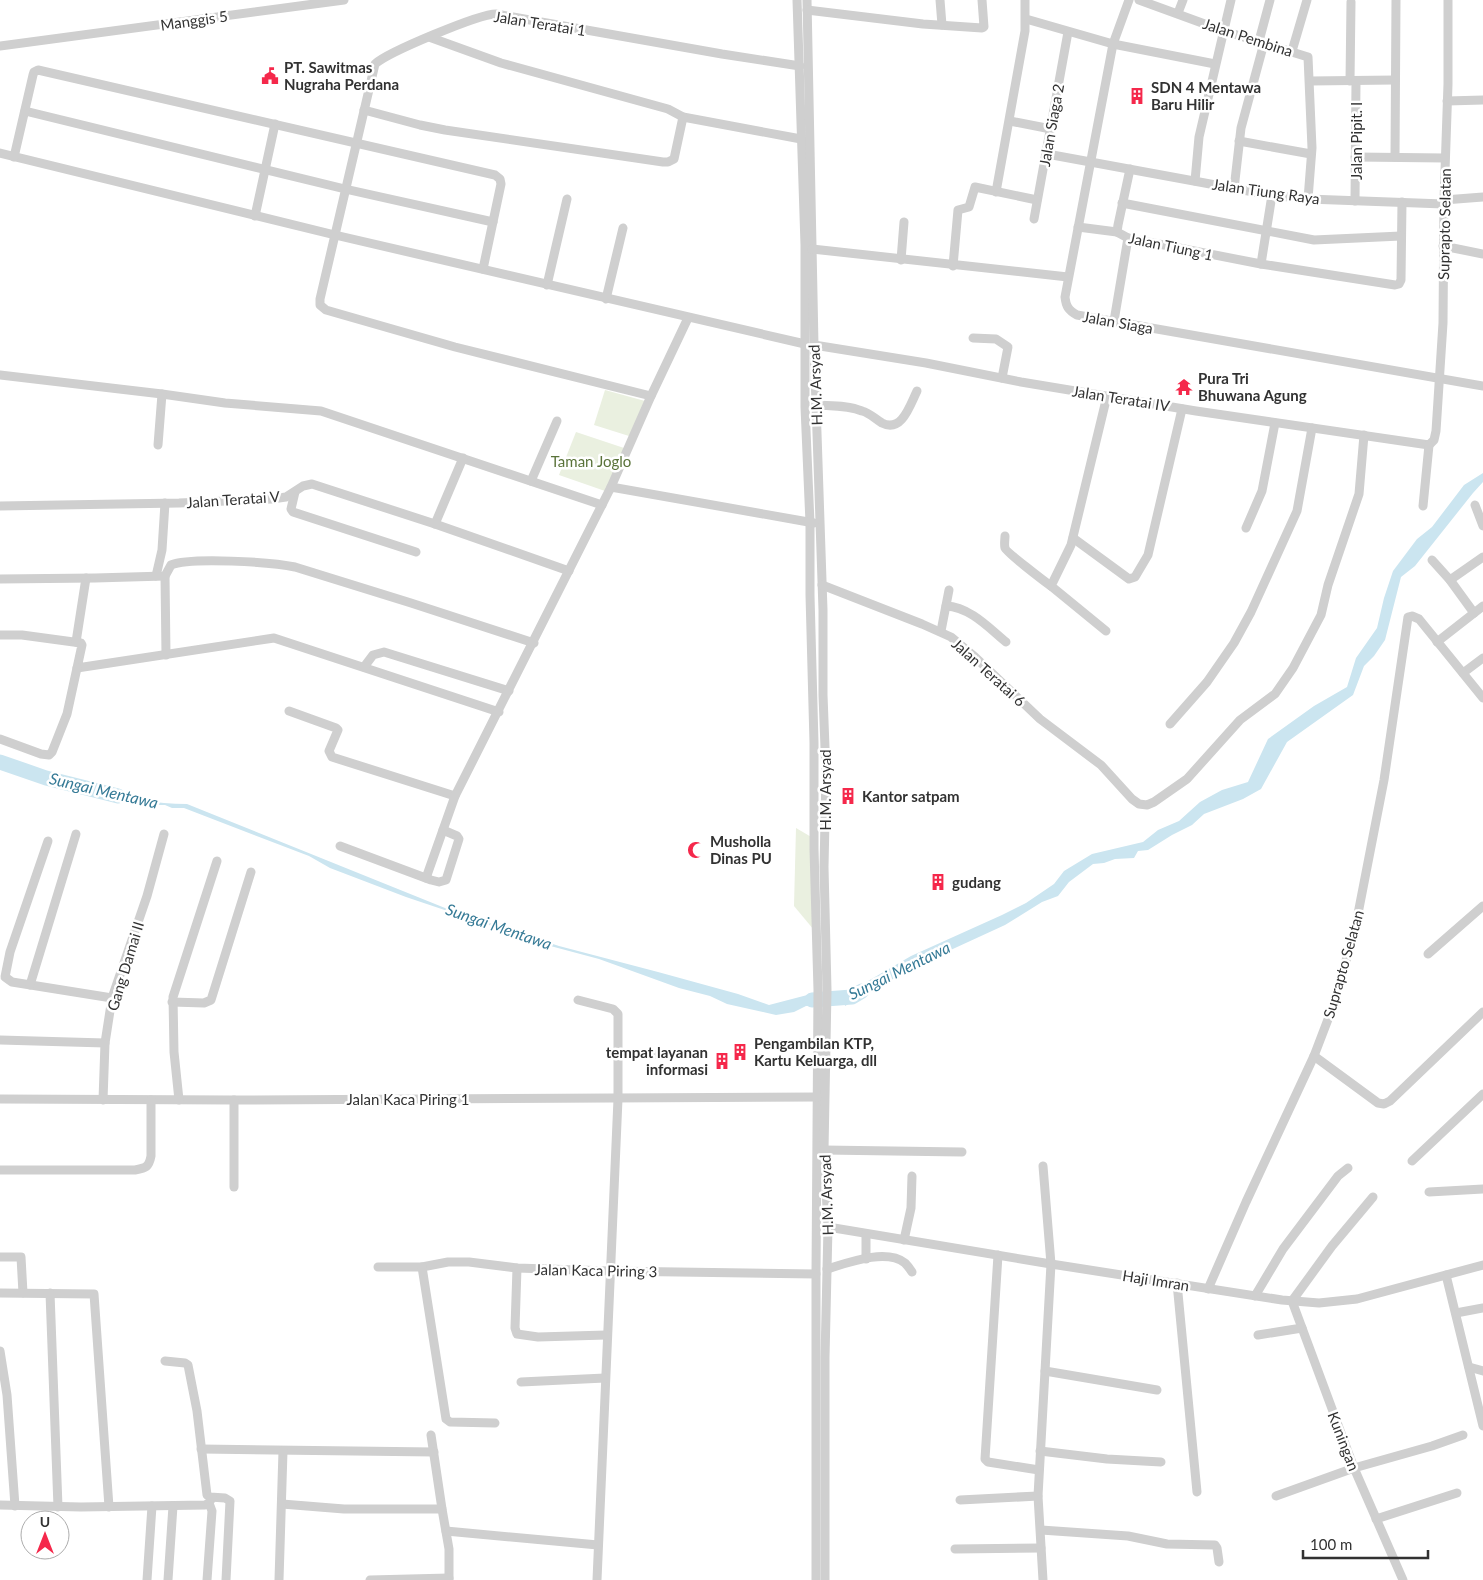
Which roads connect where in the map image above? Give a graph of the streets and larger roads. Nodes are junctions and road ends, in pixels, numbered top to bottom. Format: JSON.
{"nodes":[{"id":1,"x":344,"y":0,"type":"edge"},
{"id":2,"x":797,"y":0,"type":"edge"},
{"id":3,"x":807,"y":0,"type":"edge"},
{"id":4,"x":940,"y":0,"type":"edge"},
{"id":5,"x":982,"y":0,"type":"edge"},
{"id":6,"x":1025,"y":0,"type":"edge"},
{"id":7,"x":1129,"y":0,"type":"edge"},
{"id":8,"x":1139,"y":0,"type":"edge"},
{"id":9,"x":1183,"y":0,"type":"edge"},
{"id":10,"x":1231,"y":0,"type":"edge"},
{"id":11,"x":1270,"y":0,"type":"edge"},
{"id":12,"x":1307,"y":0,"type":"edge"},
{"id":13,"x":1396,"y":0,"type":"edge"},
{"id":14,"x":1448,"y":0,"type":"edge"},
{"id":15,"x":1351,"y":2,"type":"dead end"},
{"id":16,"x":289,"y":4,"type":"edge"},
{"id":17,"x":807,"y":10,"type":"junction"},
{"id":18,"x":1178,"y":13,"type":"junction"},
{"id":19,"x":1026,"y":19,"type":"junction"},
{"id":20,"x":942,"y":26,"type":"junction"},
{"id":21,"x":797,"y":30,"type":"junction"},
{"id":22,"x":807,"y":30,"type":"junction"},
{"id":23,"x":1224,"y":31,"type":"junction"},
{"id":24,"x":1068,"y":32,"type":"junction"},
{"id":25,"x":429,"y":38,"type":"junction"},
{"id":26,"x":1261,"y":42,"type":"junction"},
{"id":27,"x":1113,"y":44,"type":"junction"},
{"id":28,"x":0,"y":46,"type":"edge"},
{"id":29,"x":1292,"y":51,"type":"junction"},
{"id":30,"x":1215,"y":64,"type":"junction"},
{"id":31,"x":800,"y":66,"type":"junction"},
{"id":32,"x":1395,"y":80,"type":"junction"},
{"id":33,"x":1310,"y":81,"type":"junction"},
{"id":34,"x":1353,"y":81,"type":"junction"},
{"id":35,"x":1483,"y":100,"type":"edge"},
{"id":36,"x":1448,"y":101,"type":"junction"},
{"id":37,"x":364,"y":110,"type":"junction"},
{"id":38,"x":24,"y":111,"type":"junction"},
{"id":39,"x":684,"y":117,"type":"junction"},
{"id":40,"x":1010,"y":121,"type":"junction"},
{"id":41,"x":276,"y":124,"type":"junction"},
{"id":42,"x":1051,"y":129,"type":"junction"},
{"id":43,"x":801,"y":140,"type":"junction"},
{"id":44,"x":1239,"y":140,"type":"junction"},
{"id":45,"x":356,"y":143,"type":"junction"},
{"id":46,"x":0,"y":153,"type":"edge"},
{"id":47,"x":1047,"y":154,"type":"junction"},
{"id":48,"x":1311,"y":154,"type":"junction"},
{"id":49,"x":14,"y":156,"type":"junction"},
{"id":50,"x":1355,"y":157,"type":"junction"},
{"id":51,"x":1395,"y":157,"type":"junction"},
{"id":52,"x":1445,"y":158,"type":"junction"},
{"id":53,"x":1091,"y":161,"type":"junction"},
{"id":54,"x":265,"y":169,"type":"junction"},
{"id":55,"x":1130,"y":169,"type":"junction"},
{"id":56,"x":1195,"y":181,"type":"junction"},
{"id":57,"x":345,"y":189,"type":"junction"},
{"id":58,"x":1234,"y":189,"type":"junction"},
{"id":59,"x":996,"y":192,"type":"junction"},
{"id":60,"x":1272,"y":195,"type":"junction"},
{"id":61,"x":1483,"y":197,"type":"edge"},
{"id":62,"x":1308,"y":199,"type":"junction"},
{"id":63,"x":567,"y":200,"type":"dead end"},
{"id":64,"x":1037,"y":200,"type":"junction"},
{"id":65,"x":1355,"y":201,"type":"junction"},
{"id":66,"x":1402,"y":202,"type":"junction"},
{"id":67,"x":1444,"y":202,"type":"junction"},
{"id":68,"x":1122,"y":203,"type":"junction"},
{"id":69,"x":255,"y":216,"type":"junction"},
{"id":70,"x":1034,"y":219,"type":"dead end"},
{"id":71,"x":493,"y":222,"type":"junction"},
{"id":72,"x":904,"y":222,"type":"dead end"},
{"id":73,"x":1078,"y":227,"type":"junction"},
{"id":74,"x":623,"y":228,"type":"dead end"},
{"id":75,"x":1266,"y":231,"type":"junction"},
{"id":76,"x":1117,"y":232,"type":"junction"},
{"id":77,"x":335,"y":235,"type":"junction"},
{"id":78,"x":1401,"y":236,"type":"junction"},
{"id":79,"x":1128,"y":238,"type":"junction"},
{"id":80,"x":1444,"y":246,"type":"junction"},
{"id":81,"x":812,"y":250,"type":"junction"},
{"id":82,"x":1483,"y":254,"type":"edge"},
{"id":83,"x":901,"y":260,"type":"junction"},
{"id":84,"x":1261,"y":264,"type":"junction"},
{"id":85,"x":953,"y":266,"type":"junction"},
{"id":86,"x":483,"y":270,"type":"junction"},
{"id":87,"x":1068,"y":278,"type":"junction"},
{"id":88,"x":547,"y":285,"type":"junction"},
{"id":89,"x":606,"y":299,"type":"junction"},
{"id":90,"x":688,"y":318,"type":"junction"},
{"id":91,"x":1114,"y":321,"type":"junction"},
{"id":92,"x":973,"y":338,"type":"dead end"},
{"id":93,"x":810,"y":345,"type":"junction"},
{"id":94,"x":0,"y":374,"type":"edge"},
{"id":95,"x":1002,"y":378,"type":"junction"},
{"id":96,"x":1440,"y":379,"type":"junction"},
{"id":97,"x":1483,"y":386,"type":"edge"},
{"id":98,"x":916,"y":391,"type":"dead end"},
{"id":99,"x":162,"y":394,"type":"junction"},
{"id":100,"x":651,"y":396,"type":"junction"},
{"id":101,"x":1107,"y":396,"type":"junction"},
{"id":102,"x":816,"y":405,"type":"junction"},
{"id":103,"x":1182,"y":409,"type":"junction"},
{"id":104,"x":557,"y":421,"type":"dead end"},
{"id":105,"x":1276,"y":422,"type":"junction"},
{"id":106,"x":1312,"y":428,"type":"junction"},
{"id":107,"x":1364,"y":435,"type":"junction"},
{"id":108,"x":158,"y":445,"type":"dead end"},
{"id":109,"x":1429,"y":445,"type":"junction"},
{"id":110,"x":463,"y":458,"type":"junction"},
{"id":111,"x":532,"y":481,"type":"junction"},
{"id":112,"x":611,"y":487,"type":"junction"},
{"id":113,"x":295,"y":492,"type":"junction"},
{"id":114,"x":165,"y":503,"type":"junction"},
{"id":115,"x":602,"y":505,"type":"junction"},
{"id":116,"x":1475,"y":505,"type":"dead end"},
{"id":117,"x":0,"y":506,"type":"edge"},
{"id":118,"x":1423,"y":506,"type":"dead end"},
{"id":119,"x":815,"y":523,"type":"junction"},
{"id":120,"x":435,"y":524,"type":"junction"},
{"id":121,"x":1483,"y":526,"type":"edge"},
{"id":122,"x":1246,"y":528,"type":"dead end"},
{"id":123,"x":1005,"y":536,"type":"dead end"},
{"id":124,"x":1073,"y":538,"type":"junction"},
{"id":125,"x":416,"y":552,"type":"dead end"},
{"id":126,"x":1483,"y":557,"type":"edge"},
{"id":127,"x":1432,"y":560,"type":"dead end"},
{"id":128,"x":569,"y":571,"type":"junction"},
{"id":129,"x":160,"y":576,"type":"junction"},
{"id":130,"x":86,"y":578,"type":"junction"},
{"id":131,"x":0,"y":579,"type":"edge"},
{"id":132,"x":1450,"y":580,"type":"junction"},
{"id":133,"x":822,"y":585,"type":"junction"},
{"id":134,"x":1051,"y":586,"type":"junction"},
{"id":135,"x":949,"y":590,"type":"dead end"},
{"id":136,"x":946,"y":606,"type":"junction"},
{"id":137,"x":1483,"y":606,"type":"edge"},
{"id":138,"x":1474,"y":613,"type":"junction"},
{"id":139,"x":1106,"y":631,"type":"dead end"},
{"id":140,"x":941,"y":632,"type":"junction"},
{"id":141,"x":0,"y":635,"type":"edge"},
{"id":142,"x":76,"y":642,"type":"junction"},
{"id":143,"x":1006,"y":642,"type":"dead end"},
{"id":144,"x":1437,"y":642,"type":"junction"},
{"id":145,"x":534,"y":643,"type":"junction"},
{"id":146,"x":166,"y":655,"type":"junction"},
{"id":147,"x":1483,"y":658,"type":"edge"},
{"id":148,"x":364,"y":667,"type":"junction"},
{"id":149,"x":77,"y":668,"type":"junction"},
{"id":150,"x":1463,"y":673,"type":"junction"},
{"id":151,"x":509,"y":691,"type":"junction"},
{"id":152,"x":1483,"y":698,"type":"edge"},
{"id":153,"x":289,"y":711,"type":"dead end"},
{"id":154,"x":498,"y":712,"type":"junction"},
{"id":155,"x":1170,"y":724,"type":"dead end"},
{"id":156,"x":0,"y":739,"type":"edge"},
{"id":157,"x":455,"y":796,"type":"junction"},
{"id":158,"x":443,"y":830,"type":"junction"},
{"id":159,"x":76,"y":834,"type":"dead end"},
{"id":160,"x":164,"y":834,"type":"dead end"},
{"id":161,"x":48,"y":841,"type":"dead end"},
{"id":162,"x":340,"y":846,"type":"dead end"},
{"id":163,"x":218,"y":861,"type":"dead end"},
{"id":164,"x":252,"y":872,"type":"dead end"},
{"id":165,"x":426,"y":878,"type":"junction"},
{"id":166,"x":1483,"y":906,"type":"edge"},
{"id":167,"x":1428,"y":954,"type":"dead end"},
{"id":168,"x":30,"y":985,"type":"junction"},
{"id":169,"x":823,"y":990,"type":"junction"},
{"id":170,"x":112,"y":998,"type":"junction"},
{"id":171,"x":578,"y":1000,"type":"dead end"},
{"id":172,"x":172,"y":1002,"type":"junction"},
{"id":173,"x":822,"y":1008,"type":"junction"},
{"id":174,"x":1483,"y":1012,"type":"edge"},
{"id":175,"x":0,"y":1040,"type":"edge"},
{"id":176,"x":105,"y":1043,"type":"junction"},
{"id":177,"x":677,"y":1054,"type":"dead end"},
{"id":178,"x":619,"y":1055,"type":"junction"},
{"id":179,"x":1314,"y":1056,"type":"junction"},
{"id":180,"x":1483,"y":1094,"type":"edge"},
{"id":181,"x":817,"y":1097,"type":"junction"},
{"id":182,"x":0,"y":1099,"type":"edge"},
{"id":183,"x":618,"y":1099,"type":"junction"},
{"id":184,"x":103,"y":1100,"type":"junction"},
{"id":185,"x":151,"y":1100,"type":"junction"},
{"id":186,"x":179,"y":1100,"type":"junction"},
{"id":187,"x":234,"y":1100,"type":"junction"},
{"id":188,"x":824,"y":1150,"type":"junction"},
{"id":189,"x":962,"y":1152,"type":"dead end"},
{"id":190,"x":1412,"y":1162,"type":"dead end"},
{"id":191,"x":1043,"y":1166,"type":"dead end"},
{"id":192,"x":1348,"y":1168,"type":"dead end"},
{"id":193,"x":0,"y":1170,"type":"edge"},
{"id":194,"x":912,"y":1176,"type":"dead end"},
{"id":195,"x":234,"y":1187,"type":"dead end"},
{"id":196,"x":1483,"y":1189,"type":"edge"},
{"id":197,"x":1429,"y":1192,"type":"dead end"},
{"id":198,"x":1373,"y":1197,"type":"dead end"},
{"id":199,"x":828,"y":1227,"type":"junction"},
{"id":200,"x":866,"y":1234,"type":"junction"},
{"id":201,"x":904,"y":1240,"type":"junction"},
{"id":202,"x":0,"y":1256,"type":"edge"},
{"id":203,"x":998,"y":1256,"type":"junction"},
{"id":204,"x":866,"y":1258,"type":"junction"},
{"id":205,"x":1051,"y":1264,"type":"junction"},
{"id":206,"x":1483,"y":1265,"type":"edge"},
{"id":207,"x":422,"y":1266,"type":"junction"},
{"id":208,"x":378,"y":1267,"type":"dead end"},
{"id":209,"x":517,"y":1268,"type":"junction"},
{"id":210,"x":827,"y":1269,"type":"junction"},
{"id":211,"x":609,"y":1271,"type":"junction"},
{"id":212,"x":912,"y":1272,"type":"dead end"},
{"id":213,"x":816,"y":1274,"type":"junction"},
{"id":214,"x":1446,"y":1275,"type":"junction"},
{"id":215,"x":1177,"y":1283,"type":"junction"},
{"id":216,"x":1208,"y":1289,"type":"junction"},
{"id":217,"x":0,"y":1293,"type":"edge"},
{"id":218,"x":23,"y":1293,"type":"junction"},
{"id":219,"x":50,"y":1294,"type":"junction"},
{"id":220,"x":1255,"y":1296,"type":"junction"},
{"id":221,"x":1292,"y":1301,"type":"junction"},
{"id":222,"x":1483,"y":1308,"type":"edge"},
{"id":223,"x":1456,"y":1313,"type":"junction"},
{"id":224,"x":1302,"y":1328,"type":"junction"},
{"id":225,"x":606,"y":1335,"type":"junction"},
{"id":226,"x":1258,"y":1335,"type":"dead end"},
{"id":227,"x":0,"y":1351,"type":"edge"},
{"id":228,"x":820,"y":1358,"type":"junction"},
{"id":229,"x":165,"y":1361,"type":"dead end"},
{"id":230,"x":1469,"y":1367,"type":"junction"},
{"id":231,"x":1045,"y":1371,"type":"junction"},
{"id":232,"x":1483,"y":1371,"type":"edge"},
{"id":233,"x":605,"y":1378,"type":"junction"},
{"id":234,"x":521,"y":1382,"type":"dead end"},
{"id":235,"x":1157,"y":1390,"type":"dead end"},
{"id":236,"x":1482,"y":1414,"type":"edge"},
{"id":237,"x":495,"y":1423,"type":"dead end"},
{"id":238,"x":1483,"y":1426,"type":"edge"},
{"id":239,"x":431,"y":1434,"type":"dead end"},
{"id":240,"x":1463,"y":1435,"type":"dead end"},
{"id":241,"x":201,"y":1449,"type":"junction"},
{"id":242,"x":282,"y":1450,"type":"junction"},
{"id":243,"x":1040,"y":1451,"type":"junction"},
{"id":244,"x":434,"y":1452,"type":"junction"},
{"id":245,"x":1161,"y":1462,"type":"dead end"},
{"id":246,"x":1354,"y":1468,"type":"junction"},
{"id":247,"x":1039,"y":1470,"type":"junction"},
{"id":248,"x":1198,"y":1492,"type":"dead end"},
{"id":249,"x":1457,"y":1493,"type":"dead end"},
{"id":250,"x":1038,"y":1496,"type":"junction"},
{"id":251,"x":1276,"y":1496,"type":"dead end"},
{"id":252,"x":211,"y":1500,"type":"junction"},
{"id":253,"x":960,"y":1500,"type":"dead end"},
{"id":254,"x":282,"y":1504,"type":"junction"},
{"id":255,"x":0,"y":1505,"type":"edge"},
{"id":256,"x":15,"y":1506,"type":"junction"},
{"id":257,"x":58,"y":1506,"type":"junction"},
{"id":258,"x":109,"y":1506,"type":"junction"},
{"id":259,"x":152,"y":1506,"type":"junction"},
{"id":260,"x":173,"y":1506,"type":"junction"},
{"id":261,"x":442,"y":1509,"type":"junction"},
{"id":262,"x":1376,"y":1519,"type":"junction"},
{"id":263,"x":1041,"y":1530,"type":"junction"},
{"id":264,"x":446,"y":1531,"type":"junction"},
{"id":265,"x":598,"y":1546,"type":"junction"},
{"id":266,"x":1042,"y":1548,"type":"junction"},
{"id":267,"x":955,"y":1549,"type":"dead end"},
{"id":268,"x":1219,"y":1562,"type":"dead end"},
{"id":269,"x":449,"y":1579,"type":"edge"},
{"id":270,"x":147,"y":1580,"type":"edge"},
{"id":271,"x":168,"y":1580,"type":"edge"},
{"id":272,"x":207,"y":1580,"type":"edge"},
{"id":273,"x":226,"y":1580,"type":"edge"},
{"id":274,"x":279,"y":1580,"type":"edge"},
{"id":275,"x":370,"y":1580,"type":"edge"},
{"id":276,"x":597,"y":1580,"type":"edge"},
{"id":277,"x":816,"y":1580,"type":"edge"},
{"id":278,"x":825,"y":1580,"type":"edge"},
{"id":279,"x":1043,"y":1580,"type":"edge"},
{"id":280,"x":1403,"y":1580,"type":"edge"}],
"edges":[{"from":1,"to":16,"type":"street","name":"Manggis 5"},
{"from":2,"to":21,"type":"street","name":"H.M. Arsyad"},
{"from":3,"to":17,"type":"street","name":"H.M. Arsyad"},
{"from":4,"to":20,"type":"street"},
{"from":5,"to":20,"type":"street"},
{"from":6,"to":19,"type":"street"},
{"from":7,"to":27,"type":"street","name":"Jalan Siaga"},
{"from":8,"to":18,"type":"street","name":"Jalan Pembina"},
{"from":9,"to":18,"type":"street"},
{"from":10,"to":23,"type":"street"},
{"from":11,"to":26,"type":"street"},
{"from":12,"to":29,"type":"street"},
{"from":13,"to":32,"type":"street"},
{"from":14,"to":36,"type":"street","name":"Suprapto Selatan"},
{"from":15,"to":34,"type":"street","name":"Jalan Pipit. I"},
{"from":16,"to":28,"type":"street","name":"Manggis 5"},
{"from":17,"to":20,"type":"street"},
{"from":17,"to":22,"type":"street","name":"H.M. Arsyad"},
{"from":18,"to":23,"type":"street","name":"Jalan Pembina"},
{"from":19,"to":24,"type":"street"},
{"from":19,"to":40,"type":"street"},
{"from":21,"to":22,"type":"street"},
{"from":21,"to":31,"type":"street","name":"H.M. Arsyad"},
{"from":22,"to":81,"type":"street","name":"H.M. Arsyad"},
{"from":23,"to":26,"type":"street","name":"Jalan Pembina"},
{"from":23,"to":30,"type":"street"},
{"from":24,"to":27,"type":"street"},
{"from":24,"to":42,"type":"street","name":"Jalan Siaga 2"},
{"from":25,"to":31,"type":"street","name":"Jalan Teratai 1"},
{"from":25,"to":37,"type":"street","name":"Jalan Teratai 1"},
{"from":25,"to":39,"type":"street"},
{"from":26,"to":29,"type":"street","name":"Jalan Pembina"},
{"from":26,"to":44,"type":"street"},
{"from":27,"to":30,"type":"street"},
{"from":27,"to":53,"type":"street","name":"Jalan Siaga"},
{"from":29,"to":33,"type":"street","name":"Jalan Pembina"},
{"from":30,"to":56,"type":"street"},
{"from":31,"to":43,"type":"street","name":"H.M. Arsyad"},
{"from":32,"to":34,"type":"street"},
{"from":32,"to":51,"type":"street"},
{"from":33,"to":34,"type":"street"},
{"from":33,"to":48,"type":"street","name":"Jalan Pembina"},
{"from":34,"to":50,"type":"street","name":"Jalan Pipit. I"},
{"from":35,"to":36,"type":"street"},
{"from":36,"to":52,"type":"street","name":"Suprapto Selatan"},
{"from":37,"to":39,"type":"street"},
{"from":37,"to":45,"type":"street","name":"Jalan Teratai 1"},
{"from":38,"to":41,"type":"street"},
{"from":38,"to":49,"type":"street"},
{"from":38,"to":54,"type":"street"},
{"from":39,"to":43,"type":"street"},
{"from":40,"to":42,"type":"street"},
{"from":40,"to":59,"type":"street"},
{"from":41,"to":45,"type":"street"},
{"from":41,"to":54,"type":"street"},
{"from":42,"to":47,"type":"street","name":"Jalan Siaga 2"},
{"from":43,"to":93,"type":"street","name":"H.M. Arsyad"},
{"from":44,"to":48,"type":"street"},
{"from":44,"to":58,"type":"street"},
{"from":45,"to":57,"type":"street","name":"Jalan Teratai 1"},
{"from":45,"to":71,"type":"street"},
{"from":46,"to":49,"type":"street","name":"Jalan Teratai IV"},
{"from":47,"to":53,"type":"street","name":"Jalan Tiung Raya"},
{"from":47,"to":64,"type":"street","name":"Jalan Siaga 2"},
{"from":48,"to":62,"type":"street","name":"Jalan Pembina"},
{"from":49,"to":69,"type":"street","name":"Jalan Teratai IV"},
{"from":50,"to":51,"type":"street"},
{"from":50,"to":65,"type":"street","name":"Jalan Pipit. I"},
{"from":51,"to":52,"type":"street"},
{"from":52,"to":67,"type":"street","name":"Suprapto Selatan"},
{"from":53,"to":55,"type":"street","name":"Jalan Tiung Raya"},
{"from":53,"to":73,"type":"street","name":"Jalan Siaga"},
{"from":54,"to":57,"type":"street"},
{"from":54,"to":69,"type":"street"},
{"from":55,"to":56,"type":"street","name":"Jalan Tiung Raya"},
{"from":55,"to":68,"type":"street","name":"Jalan Tiung 1"},
{"from":56,"to":58,"type":"street","name":"Jalan Tiung Raya"},
{"from":57,"to":71,"type":"street"},
{"from":57,"to":77,"type":"street","name":"Jalan Teratai 1"},
{"from":58,"to":60,"type":"street","name":"Jalan Tiung Raya"},
{"from":59,"to":64,"type":"street"},
{"from":59,"to":85,"type":"street"},
{"from":60,"to":62,"type":"street","name":"Jalan Tiung Raya"},
{"from":60,"to":75,"type":"street"},
{"from":61,"to":67,"type":"street","name":"Jalan Tiung Raya"},
{"from":62,"to":65,"type":"street","name":"Jalan Tiung Raya"},
{"from":63,"to":88,"type":"street"},
{"from":64,"to":70,"type":"street","name":"Jalan Siaga 2"},
{"from":65,"to":66,"type":"street","name":"Jalan Tiung Raya"},
{"from":66,"to":67,"type":"street","name":"Jalan Tiung Raya"},
{"from":66,"to":78,"type":"street"},
{"from":67,"to":80,"type":"street","name":"Suprapto Selatan"},
{"from":68,"to":75,"type":"street"},
{"from":68,"to":76,"type":"street","name":"Jalan Tiung 1"},
{"from":69,"to":77,"type":"street","name":"Jalan Teratai IV"},
{"from":71,"to":86,"type":"street"},
{"from":72,"to":83,"type":"street"},
{"from":73,"to":76,"type":"street"},
{"from":73,"to":87,"type":"street","name":"Jalan Siaga"},
{"from":74,"to":89,"type":"street"},
{"from":75,"to":78,"type":"street"},
{"from":75,"to":84,"type":"street"},
{"from":76,"to":79,"type":"street","name":"Jalan Tiung 1"},
{"from":77,"to":86,"type":"street","name":"Jalan Teratai IV"},
{"from":77,"to":100,"type":"street","name":"Jalan Teratai 1"},
{"from":78,"to":84,"type":"street","name":"Jalan Tiung 1"},
{"from":79,"to":84,"type":"street","name":"Jalan Tiung 1"},
{"from":79,"to":91,"type":"street"},
{"from":80,"to":82,"type":"street"},
{"from":80,"to":96,"type":"street","name":"Suprapto Selatan"},
{"from":81,"to":83,"type":"street"},
{"from":81,"to":93,"type":"street","name":"H.M. Arsyad"},
{"from":83,"to":85,"type":"street"},
{"from":85,"to":87,"type":"street"},
{"from":86,"to":88,"type":"street","name":"Jalan Teratai IV"},
{"from":87,"to":91,"type":"street","name":"Jalan Siaga"},
{"from":88,"to":89,"type":"street","name":"Jalan Teratai IV"},
{"from":89,"to":90,"type":"street","name":"Jalan Teratai IV"},
{"from":90,"to":93,"type":"street","name":"Jalan Teratai IV"},
{"from":90,"to":100,"type":"street"},
{"from":91,"to":96,"type":"street","name":"Jalan Siaga"},
{"from":92,"to":95,"type":"street"},
{"from":93,"to":95,"type":"street","name":"Jalan Teratai IV"},
{"from":93,"to":102,"type":"street","name":"H.M. Arsyad"},
{"from":93,"to":119,"type":"street","name":"H.M. Arsyad"},
{"from":94,"to":99,"type":"street"},
{"from":95,"to":101,"type":"street","name":"Jalan Teratai IV"},
{"from":96,"to":97,"type":"street","name":"Jalan Siaga"},
{"from":96,"to":109,"type":"street","name":"Suprapto Selatan"},
{"from":98,"to":102,"type":"street"},
{"from":99,"to":108,"type":"street"},
{"from":99,"to":110,"type":"street"},
{"from":100,"to":112,"type":"street"},
{"from":101,"to":103,"type":"street","name":"Jalan Teratai IV"},
{"from":101,"to":124,"type":"street"},
{"from":102,"to":119,"type":"street","name":"H.M. Arsyad"},
{"from":103,"to":105,"type":"street","name":"Jalan Teratai IV"},
{"from":103,"to":124,"type":"street"},
{"from":104,"to":111,"type":"street"},
{"from":105,"to":106,"type":"street","name":"Jalan Teratai IV"},
{"from":105,"to":122,"type":"street"},
{"from":106,"to":107,"type":"street","name":"Jalan Teratai IV"},
{"from":106,"to":155,"type":"street"},
{"from":107,"to":109,"type":"street","name":"Jalan Teratai IV"},
{"from":107,"to":140,"type":"street","name":"Jalan Teratai 6"},
{"from":109,"to":118,"type":"street","name":"Suprapto Selatan"},
{"from":110,"to":111,"type":"street"},
{"from":110,"to":120,"type":"street"},
{"from":111,"to":115,"type":"street"},
{"from":112,"to":115,"type":"street"},
{"from":112,"to":119,"type":"street"},
{"from":113,"to":114,"type":"street","name":"Jalan Teratai V"},
{"from":113,"to":120,"type":"street","name":"Jalan Teratai V"},
{"from":113,"to":125,"type":"street"},
{"from":114,"to":117,"type":"street","name":"Jalan Teratai V"},
{"from":114,"to":129,"type":"street"},
{"from":115,"to":128,"type":"street"},
{"from":116,"to":121,"type":"street"},
{"from":119,"to":133,"type":"street","name":"H.M. Arsyad"},
{"from":119,"to":169,"type":"street","name":"H.M. Arsyad"},
{"from":120,"to":128,"type":"street","name":"Jalan Teratai V"},
{"from":123,"to":134,"type":"street"},
{"from":124,"to":134,"type":"street"},
{"from":126,"to":132,"type":"street"},
{"from":127,"to":132,"type":"street"},
{"from":128,"to":145,"type":"street"},
{"from":129,"to":130,"type":"street"},
{"from":129,"to":145,"type":"street"},
{"from":129,"to":146,"type":"street"},
{"from":130,"to":131,"type":"street"},
{"from":130,"to":142,"type":"street"},
{"from":132,"to":138,"type":"street"},
{"from":133,"to":140,"type":"street","name":"Jalan Teratai 6"},
{"from":133,"to":169,"type":"street","name":"H.M. Arsyad"},
{"from":134,"to":139,"type":"street"},
{"from":135,"to":136,"type":"street"},
{"from":136,"to":140,"type":"street"},
{"from":136,"to":143,"type":"street"},
{"from":137,"to":138,"type":"street"},
{"from":138,"to":144,"type":"street"},
{"from":141,"to":142,"type":"street"},
{"from":142,"to":149,"type":"street"},
{"from":144,"to":150,"type":"street"},
{"from":144,"to":179,"type":"street","name":"Suprapto Selatan"},
{"from":145,"to":151,"type":"street"},
{"from":146,"to":148,"type":"street"},
{"from":146,"to":149,"type":"street"},
{"from":147,"to":150,"type":"street"},
{"from":148,"to":151,"type":"street"},
{"from":148,"to":154,"type":"street"},
{"from":149,"to":156,"type":"street"},
{"from":150,"to":152,"type":"street"},
{"from":151,"to":154,"type":"street"},
{"from":153,"to":157,"type":"street"},
{"from":154,"to":157,"type":"street"},
{"from":157,"to":158,"type":"street"},
{"from":158,"to":165,"type":"street"},
{"from":158,"to":165,"type":"street"},
{"from":159,"to":168,"type":"street"},
{"from":160,"to":170,"type":"street","name":"Gang Damai II"},
{"from":161,"to":168,"type":"street"},
{"from":162,"to":165,"type":"street"},
{"from":163,"to":172,"type":"street"},
{"from":164,"to":172,"type":"street"},
{"from":166,"to":167,"type":"street"},
{"from":168,"to":170,"type":"street"},
{"from":169,"to":173,"type":"street","name":"H.M. Arsyad"},
{"from":170,"to":176,"type":"street","name":"Gang Damai II"},
{"from":171,"to":178,"type":"street"},
{"from":172,"to":186,"type":"street"},
{"from":173,"to":181,"type":"street","name":"H.M. Arsyad"},
{"from":173,"to":188,"type":"street","name":"H.M. Arsyad"},
{"from":174,"to":179,"type":"street"},
{"from":175,"to":176,"type":"street"},
{"from":176,"to":184,"type":"street","name":"Gang Damai II"},
{"from":177,"to":178,"type":"street"},
{"from":178,"to":183,"type":"street"},
{"from":179,"to":216,"type":"street","name":"Suprapto Selatan"},
{"from":180,"to":190,"type":"street"},
{"from":181,"to":183,"type":"street","name":"Jalan Kaca Piring 1"},
{"from":181,"to":213,"type":"street","name":"H.M. Arsyad"},
{"from":182,"to":184,"type":"street","name":"Jalan Kaca Piring 1"},
{"from":183,"to":187,"type":"street","name":"Jalan Kaca Piring 1"},
{"from":183,"to":211,"type":"street"},
{"from":184,"to":185,"type":"street","name":"Jalan Kaca Piring 1"},
{"from":185,"to":186,"type":"street","name":"Jalan Kaca Piring 1"},
{"from":185,"to":193,"type":"street"},
{"from":186,"to":187,"type":"street","name":"Jalan Kaca Piring 1"},
{"from":187,"to":195,"type":"street"},
{"from":188,"to":189,"type":"street"},
{"from":188,"to":199,"type":"street","name":"H.M. Arsyad"},
{"from":191,"to":205,"type":"street"},
{"from":192,"to":220,"type":"street"},
{"from":194,"to":201,"type":"street"},
{"from":196,"to":197,"type":"street"},
{"from":198,"to":221,"type":"street"},
{"from":199,"to":200,"type":"street","name":"Haji Imran"},
{"from":199,"to":210,"type":"street","name":"H.M. Arsyad"},
{"from":200,"to":201,"type":"street","name":"Haji Imran"},
{"from":200,"to":204,"type":"street"},
{"from":201,"to":203,"type":"street","name":"Haji Imran"},
{"from":202,"to":218,"type":"street"},
{"from":203,"to":205,"type":"street","name":"Haji Imran"},
{"from":203,"to":247,"type":"street"},
{"from":204,"to":210,"type":"street"},
{"from":204,"to":212,"type":"street"},
{"from":205,"to":215,"type":"street","name":"Haji Imran"},
{"from":205,"to":231,"type":"street"},
{"from":206,"to":214,"type":"street","name":"Haji Imran"},
{"from":207,"to":208,"type":"street","name":"Jalan Kaca Piring 3"},
{"from":207,"to":209,"type":"street","name":"Jalan Kaca Piring 3"},
{"from":207,"to":237,"type":"street"},
{"from":209,"to":211,"type":"street","name":"Jalan Kaca Piring 3"},
{"from":209,"to":225,"type":"street"},
{"from":210,"to":228,"type":"street","name":"H.M. Arsyad"},
{"from":211,"to":213,"type":"street","name":"Jalan Kaca Piring 3"},
{"from":211,"to":225,"type":"street"},
{"from":213,"to":228,"type":"street","name":"H.M. Arsyad"},
{"from":214,"to":221,"type":"street","name":"Haji Imran"},
{"from":214,"to":223,"type":"street"},
{"from":215,"to":216,"type":"street","name":"Haji Imran"},
{"from":215,"to":248,"type":"street"},
{"from":216,"to":220,"type":"street","name":"Haji Imran"},
{"from":217,"to":218,"type":"street"},
{"from":218,"to":219,"type":"street"},
{"from":219,"to":257,"type":"street"},
{"from":219,"to":258,"type":"street"},
{"from":220,"to":221,"type":"street","name":"Haji Imran"},
{"from":221,"to":224,"type":"street","name":"Kuningan"},
{"from":222,"to":223,"type":"street"},
{"from":223,"to":230,"type":"street"},
{"from":224,"to":226,"type":"street"},
{"from":224,"to":246,"type":"street","name":"Kuningan"},
{"from":225,"to":233,"type":"street"},
{"from":227,"to":256,"type":"street"},
{"from":228,"to":277,"type":"street","name":"H.M. Arsyad"},
{"from":228,"to":278,"type":"street","name":"H.M. Arsyad"},
{"from":229,"to":241,"type":"street"},
{"from":230,"to":232,"type":"street"},
{"from":230,"to":236,"type":"street"},
{"from":231,"to":235,"type":"street"},
{"from":231,"to":243,"type":"street"},
{"from":233,"to":234,"type":"street"},
{"from":233,"to":265,"type":"street"},
{"from":236,"to":238,"type":"street"},
{"from":239,"to":244,"type":"street"},
{"from":240,"to":246,"type":"street"},
{"from":241,"to":242,"type":"street"},
{"from":241,"to":252,"type":"street"},
{"from":242,"to":244,"type":"street"},
{"from":242,"to":254,"type":"street"},
{"from":243,"to":245,"type":"street"},
{"from":243,"to":247,"type":"street"},
{"from":244,"to":261,"type":"street"},
{"from":246,"to":251,"type":"street"},
{"from":246,"to":262,"type":"street","name":"Kuningan"},
{"from":247,"to":250,"type":"street"},
{"from":249,"to":262,"type":"street"},
{"from":250,"to":253,"type":"street"},
{"from":250,"to":263,"type":"street"},
{"from":252,"to":260,"type":"street"},
{"from":252,"to":272,"type":"street"},
{"from":252,"to":273,"type":"street"},
{"from":254,"to":261,"type":"street"},
{"from":254,"to":274,"type":"street"},
{"from":255,"to":256,"type":"street"},
{"from":256,"to":257,"type":"street"},
{"from":257,"to":258,"type":"street"},
{"from":258,"to":259,"type":"street"},
{"from":259,"to":260,"type":"street"},
{"from":259,"to":270,"type":"street"},
{"from":260,"to":271,"type":"street"},
{"from":261,"to":264,"type":"street"},
{"from":262,"to":280,"type":"street","name":"Kuningan"},
{"from":263,"to":266,"type":"street"},
{"from":263,"to":268,"type":"street"},
{"from":264,"to":265,"type":"street"},
{"from":264,"to":269,"type":"street"},
{"from":265,"to":276,"type":"street"},
{"from":266,"to":267,"type":"street"},
{"from":266,"to":279,"type":"street"},
{"from":269,"to":275,"type":"street"}]}
